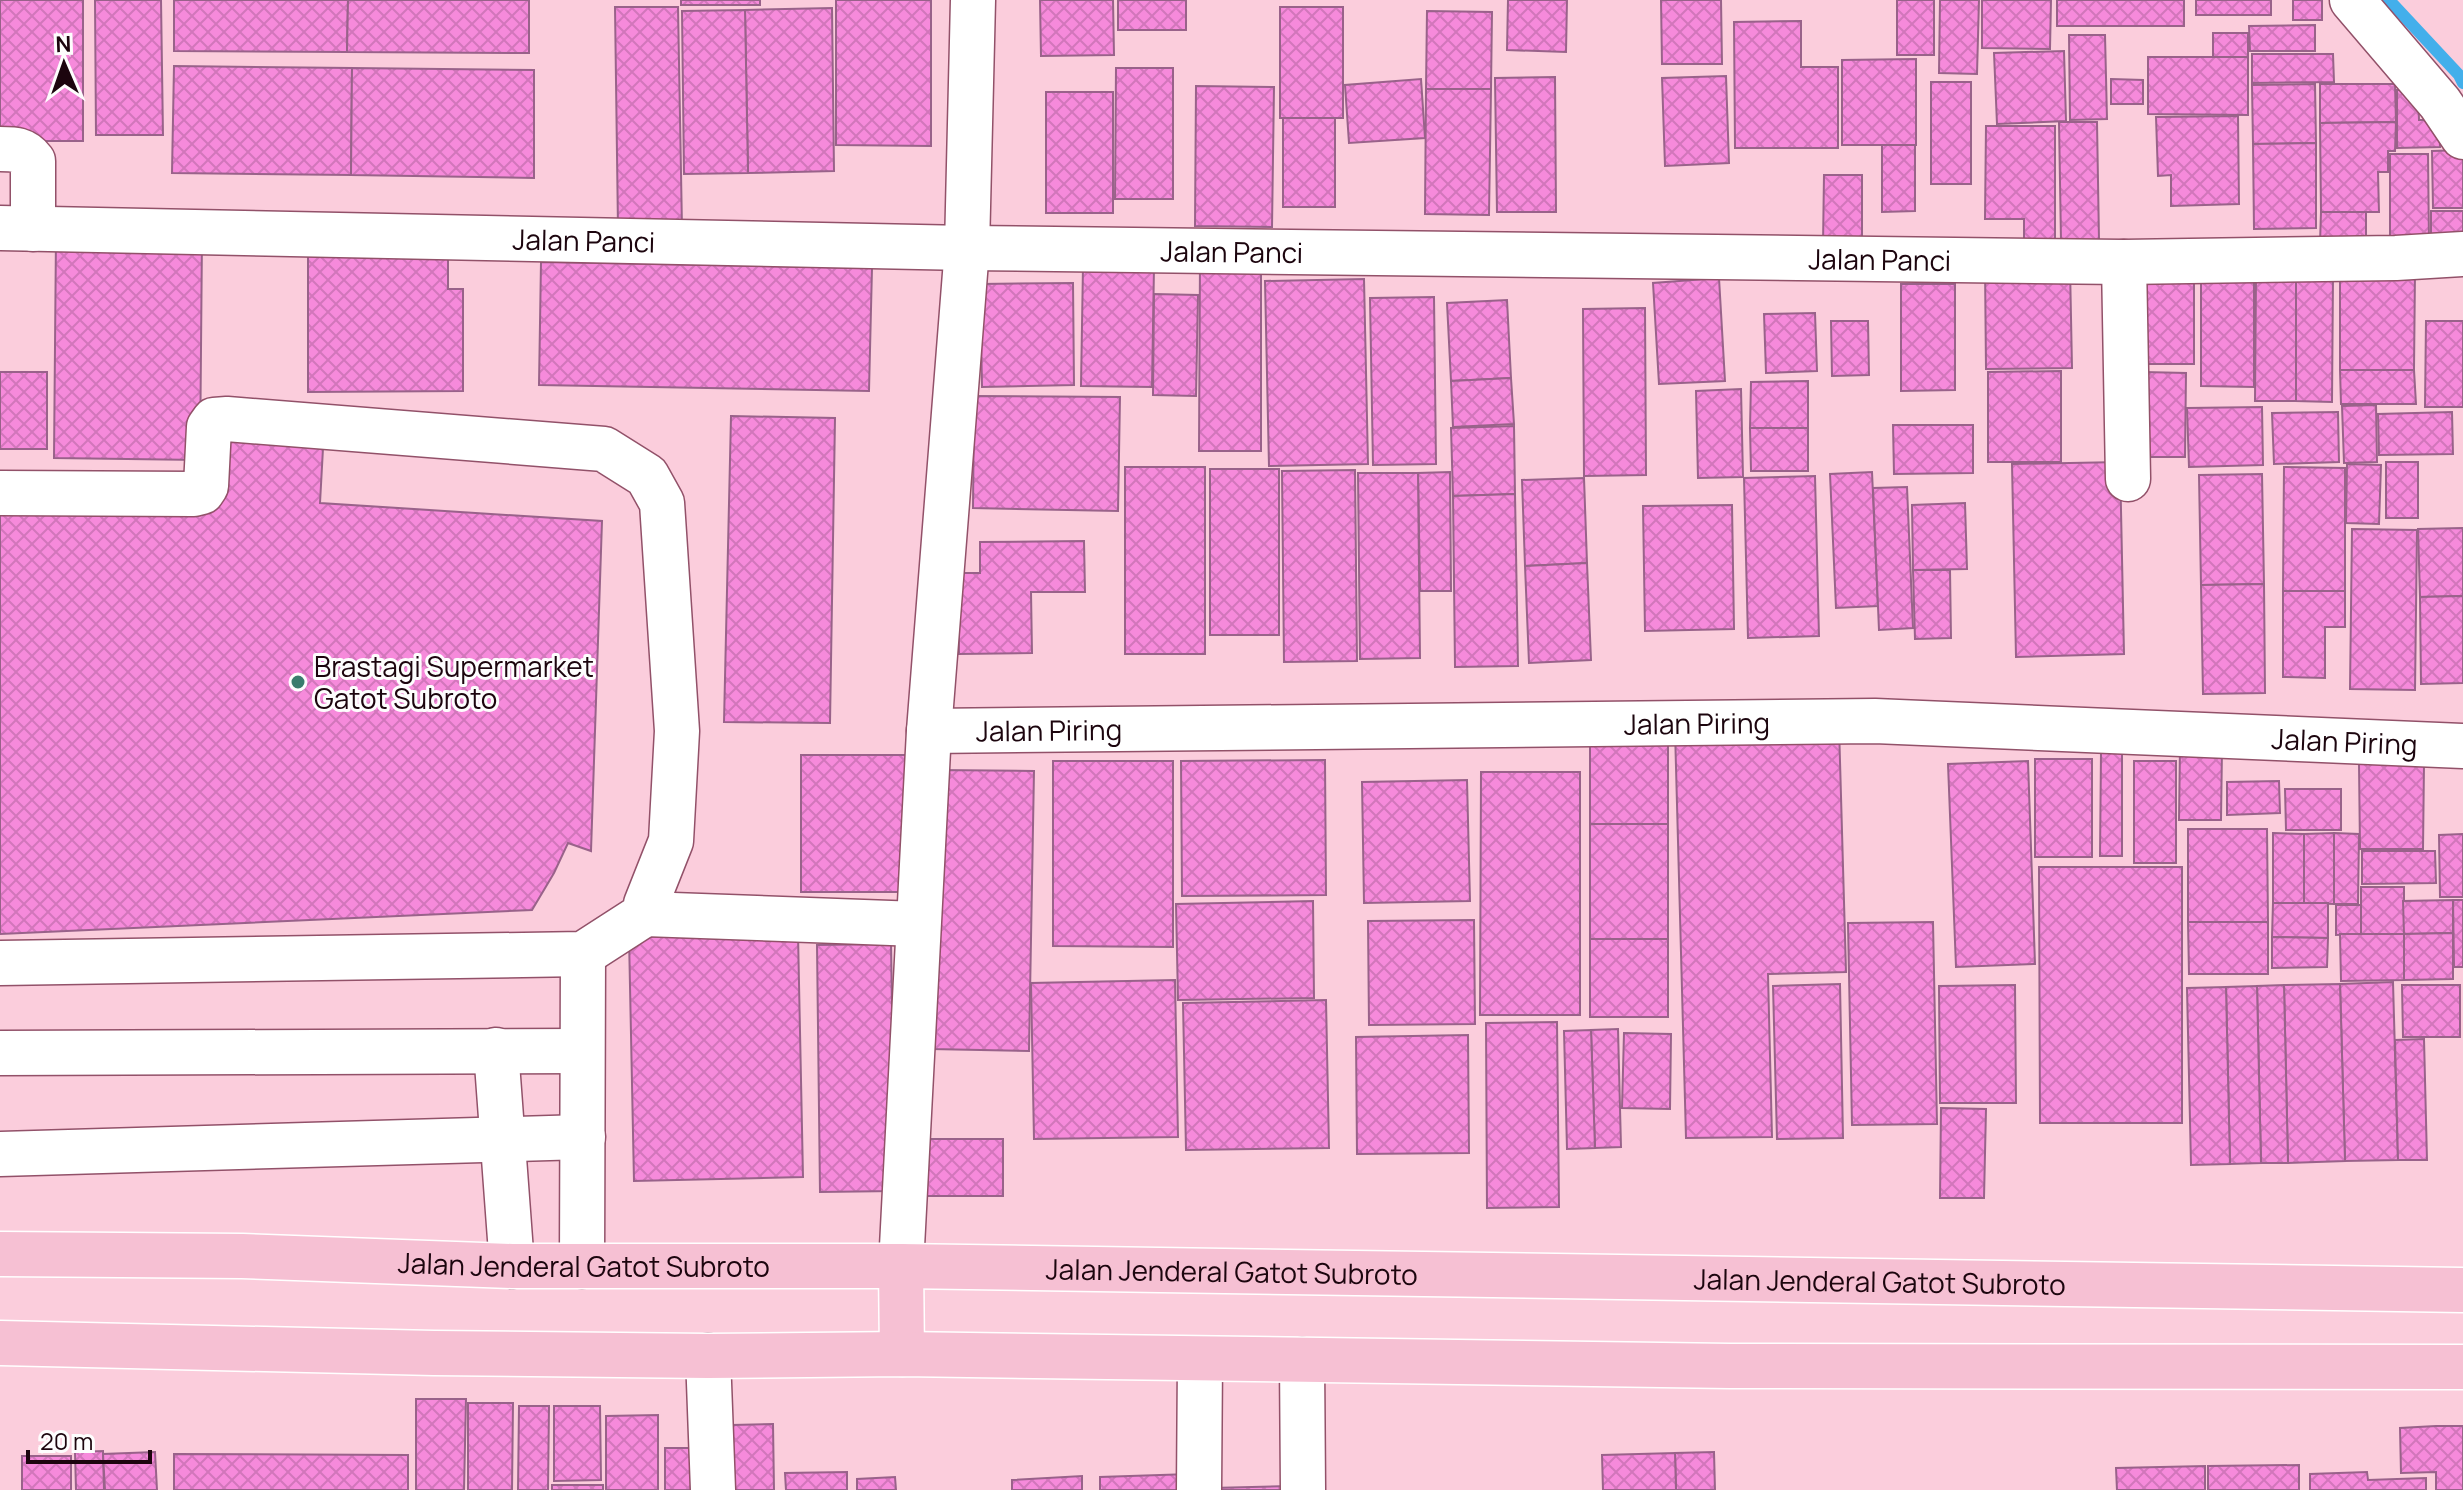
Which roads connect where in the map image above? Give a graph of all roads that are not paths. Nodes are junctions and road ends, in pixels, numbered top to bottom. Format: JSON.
{"nodes":[{"id":1,"x":973,"y":0,"type":"edge"},
{"id":2,"x":2352,"y":0,"type":"edge"},
{"id":3,"x":2463,"y":137,"type":"edge"},
{"id":4,"x":0,"y":149,"type":"edge"},
{"id":5,"x":16,"y":182,"type":"edge"},
{"id":6,"x":16,"y":228,"type":"edge"},
{"id":7,"x":967,"y":248,"type":"junction"},
{"id":8,"x":2463,"y":254,"type":"edge"},
{"id":9,"x":2124,"y":262,"type":"junction"},
{"id":10,"x":2128,"y":479,"type":"dead end"},
{"id":11,"x":0,"y":493,"type":"edge"},
{"id":12,"x":929,"y":731,"type":"junction"},
{"id":13,"x":2463,"y":746,"type":"edge"},
{"id":14,"x":645,"y":914,"type":"junction"},
{"id":15,"x":918,"y":924,"type":"junction"},
{"id":16,"x":583,"y":954,"type":"junction"},
{"id":17,"x":0,"y":963,"type":"edge"},
{"id":18,"x":496,"y":1050,"type":"junction"},
{"id":19,"x":582,"y":1051,"type":"junction"},
{"id":20,"x":0,"y":1053,"type":"edge"},
{"id":21,"x":583,"y":1137,"type":"junction"},
{"id":22,"x":503,"y":1138,"type":"junction"},
{"id":23,"x":0,"y":1154,"type":"edge"},
{"id":24,"x":0,"y":1254,"type":"edge"},
{"id":25,"x":512,"y":1266,"type":"junction"},
{"id":26,"x":582,"y":1266,"type":"junction"},
{"id":27,"x":901,"y":1266,"type":"junction"},
{"id":28,"x":2463,"y":1290,"type":"edge"},
{"id":29,"x":0,"y":1343,"type":"edge"},
{"id":30,"x":902,"y":1354,"type":"junction"},
{"id":31,"x":708,"y":1356,"type":"junction"},
{"id":32,"x":1200,"y":1359,"type":"junction"},
{"id":33,"x":1302,"y":1360,"type":"junction"},
{"id":34,"x":2463,"y":1367,"type":"edge"},
{"id":35,"x":713,"y":1490,"type":"edge"},
{"id":36,"x":1199,"y":1490,"type":"edge"},
{"id":37,"x":1303,"y":1490,"type":"edge"}],
"edges":[{"from":1,"to":7,"type":"street"},
{"from":2,"to":3,"type":"street"},
{"from":4,"to":5,"type":"street"},
{"from":5,"to":6,"type":"street"},
{"from":6,"to":7,"type":"street","name":"Jalan Panci"},
{"from":7,"to":9,"type":"street","name":"Jalan Panci"},
{"from":7,"to":12,"type":"street"},
{"from":8,"to":9,"type":"street","name":"Jalan Panci"},
{"from":9,"to":10,"type":"street"},
{"from":11,"to":14,"type":"street"},
{"from":12,"to":13,"type":"street","name":"Jalan Piring"},
{"from":12,"to":15,"type":"street"},
{"from":14,"to":15,"type":"street"},
{"from":14,"to":16,"type":"street"},
{"from":15,"to":27,"type":"street"},
{"from":16,"to":17,"type":"street"},
{"from":16,"to":19,"type":"street"},
{"from":18,"to":19,"type":"street"},
{"from":18,"to":20,"type":"street"},
{"from":18,"to":22,"type":"street"},
{"from":19,"to":21,"type":"street"},
{"from":21,"to":22,"type":"street"},
{"from":21,"to":26,"type":"street"},
{"from":22,"to":23,"type":"street"},
{"from":22,"to":25,"type":"street"},
{"from":24,"to":25,"type":"main road","name":"Jalan Jenderal Gatot Subroto"},
{"from":25,"to":26,"type":"main road","name":"Jalan Jenderal Gatot Subroto"},
{"from":26,"to":27,"type":"main road","name":"Jalan Jenderal Gatot Subroto"},
{"from":27,"to":28,"type":"main road","name":"Jalan Jenderal Gatot Subroto"},
{"from":27,"to":30,"type":"main road"},
{"from":29,"to":31,"type":"main road"},
{"from":30,"to":31,"type":"main road"},
{"from":30,"to":32,"type":"main road"},
{"from":31,"to":35,"type":"street"},
{"from":32,"to":33,"type":"main road"},
{"from":32,"to":36,"type":"street"},
{"from":33,"to":34,"type":"main road"},
{"from":33,"to":37,"type":"street"}]}
